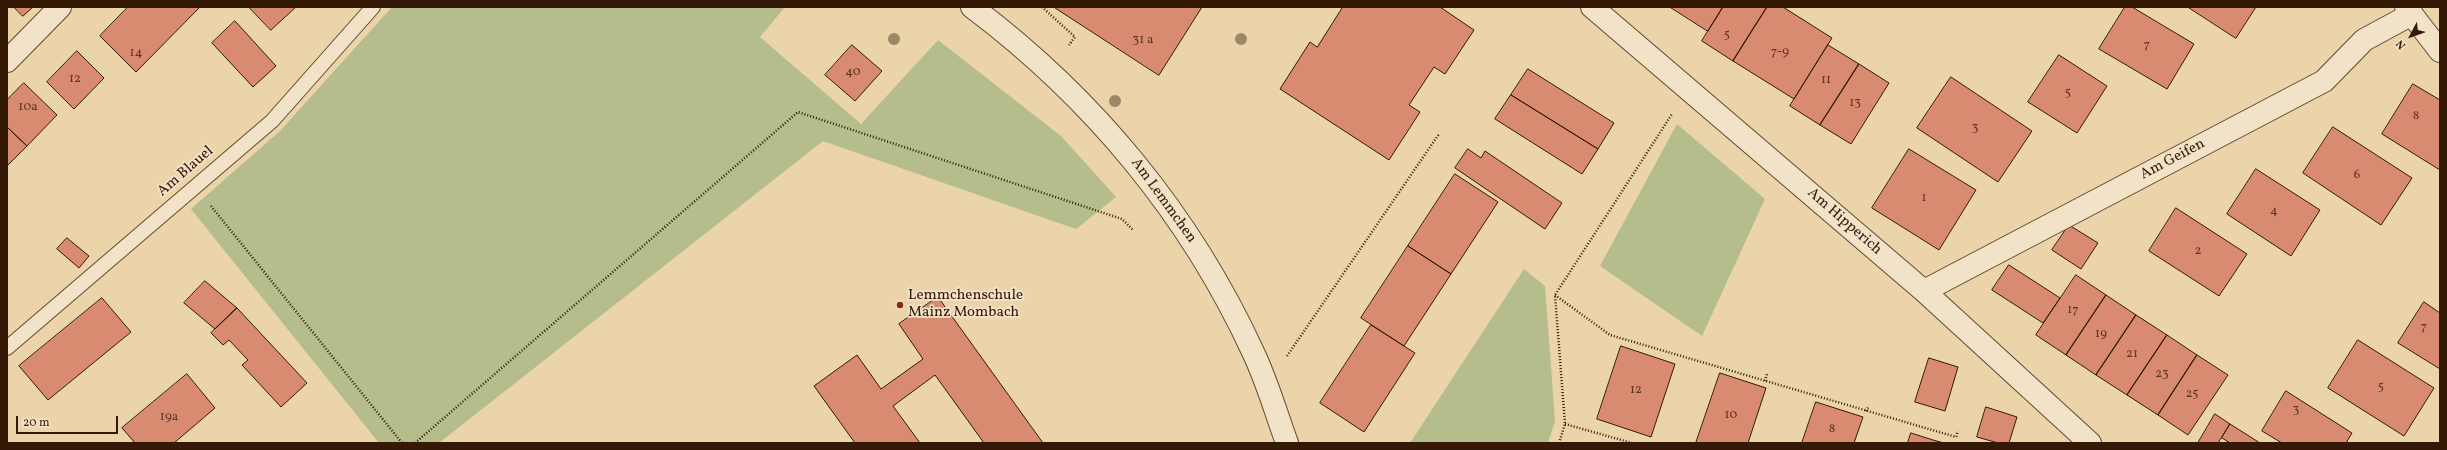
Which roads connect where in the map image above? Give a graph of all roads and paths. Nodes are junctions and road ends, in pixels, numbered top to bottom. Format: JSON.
{"nodes":[{"id":1,"x":60,"y":7,"type":"edge"},
{"id":2,"x":373,"y":7,"type":"edge"},
{"id":3,"x":972,"y":7,"type":"edge"},
{"id":4,"x":1042,"y":7,"type":"edge"},
{"id":5,"x":1592,"y":7,"type":"edge"},
{"id":6,"x":2409,"y":11,"type":"edge"},
{"id":7,"x":1069,"y":45,"type":"dead end"},
{"id":8,"x":2440,"y":51,"type":"edge"},
{"id":9,"x":7,"y":61,"type":"edge"},
{"id":10,"x":1673,"y":112,"type":"dead end"},
{"id":11,"x":1439,"y":134,"type":"dead end"},
{"id":12,"x":195,"y":187,"type":"junction"},
{"id":13,"x":1133,"y":230,"type":"dead end"},
{"id":14,"x":1924,"y":291,"type":"junction"},
{"id":15,"x":1555,"y":295,"type":"junction"},
{"id":16,"x":7,"y":348,"type":"edge"},
{"id":17,"x":1283,"y":362,"type":"dead end"},
{"id":18,"x":1767,"y":374,"type":"dead end"},
{"id":19,"x":1765,"y":381,"type":"junction"},
{"id":20,"x":1869,"y":406,"type":"dead end"},
{"id":21,"x":1866,"y":411,"type":"junction"},
{"id":22,"x":1565,"y":424,"type":"junction"},
{"id":23,"x":1958,"y":431,"type":"dead end"},
{"id":24,"x":402,"y":443,"type":"edge"},
{"id":25,"x":415,"y":443,"type":"edge"},
{"id":26,"x":1287,"y":443,"type":"edge"},
{"id":27,"x":1559,"y":443,"type":"edge"},
{"id":28,"x":1632,"y":443,"type":"edge"},
{"id":29,"x":2090,"y":443,"type":"edge"}],
"edges":[{"from":1,"to":9,"type":"street"},
{"from":2,"to":12,"type":"lane","name":"Am Blauel"},
{"from":3,"to":26,"type":"street","name":"Am Lemmchen"},
{"from":4,"to":7,"type":"path"},
{"from":5,"to":14,"type":"street","name":"Am Hipperich"},
{"from":6,"to":8,"type":"street"},
{"from":6,"to":14,"type":"street","name":"Am Geifen"},
{"from":10,"to":15,"type":"path"},
{"from":11,"to":17,"type":"path"},
{"from":12,"to":16,"type":"lane","name":"Am Blauel"},
{"from":12,"to":24,"type":"path"},
{"from":13,"to":25,"type":"path"},
{"from":14,"to":29,"type":"street","name":"Am Hipperich"},
{"from":15,"to":19,"type":"path"},
{"from":15,"to":22,"type":"path"},
{"from":18,"to":19,"type":"path"},
{"from":19,"to":21,"type":"path"},
{"from":20,"to":21,"type":"path"},
{"from":21,"to":23,"type":"path"},
{"from":22,"to":27,"type":"path"},
{"from":22,"to":28,"type":"path"}]}
